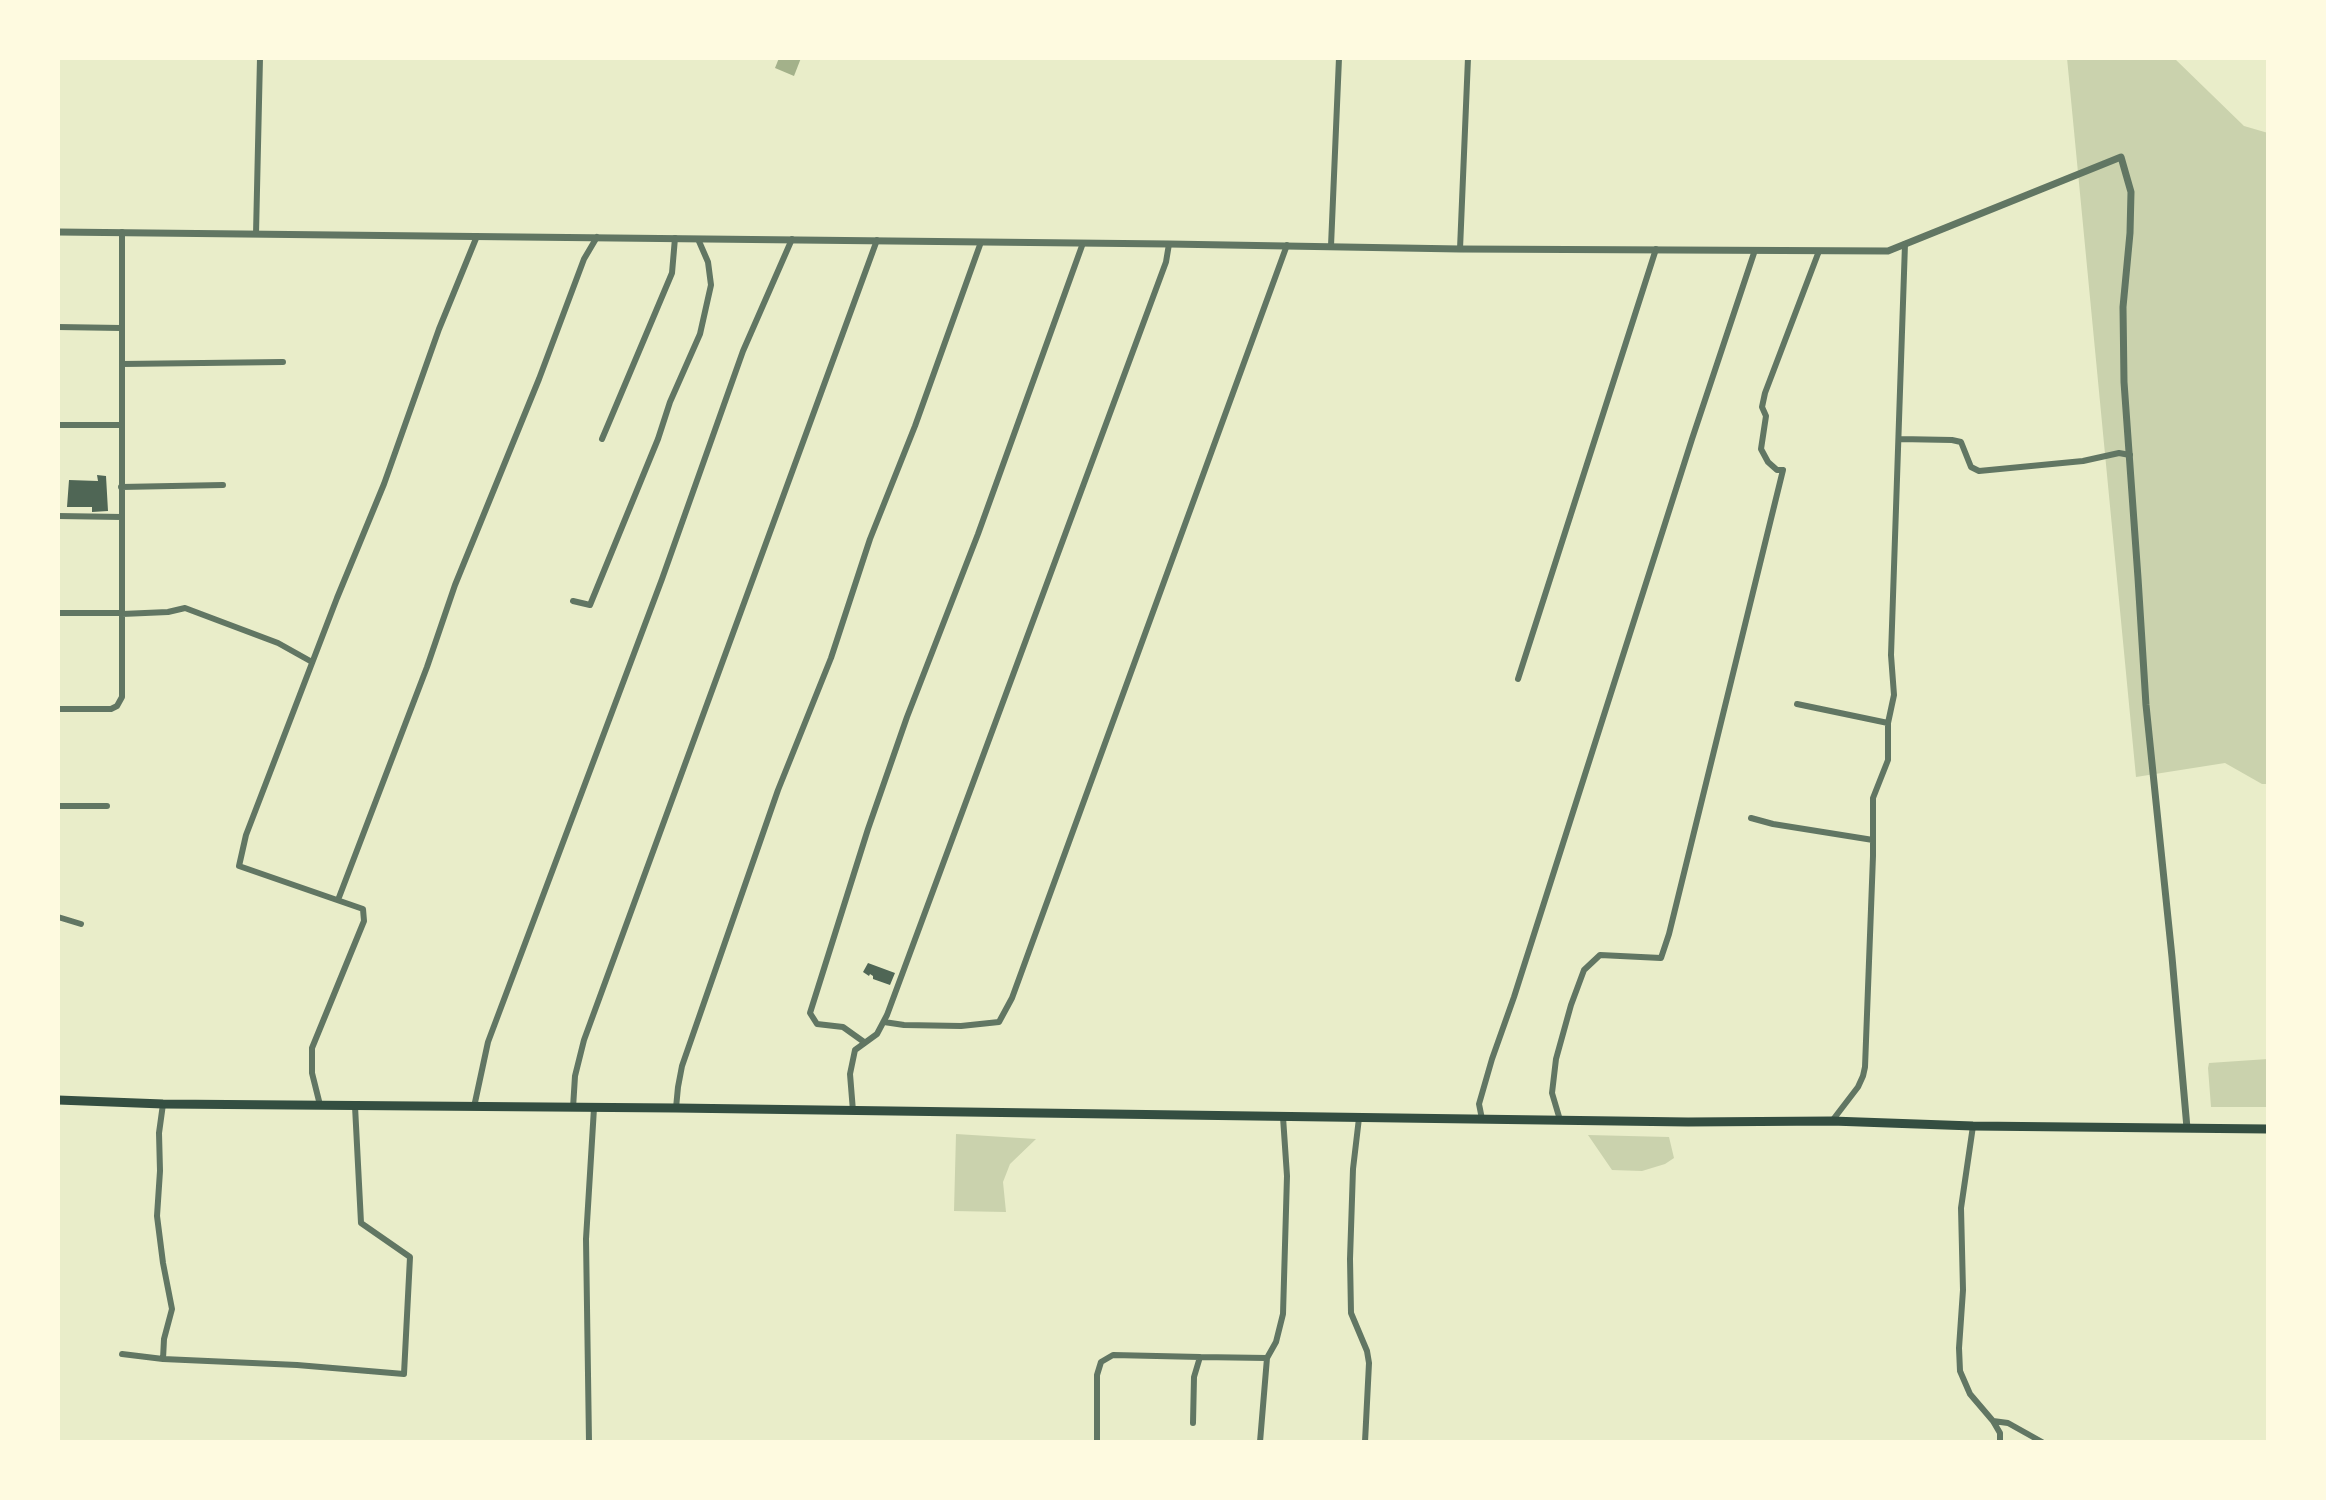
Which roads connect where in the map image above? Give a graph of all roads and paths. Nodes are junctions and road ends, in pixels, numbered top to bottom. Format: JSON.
{"nodes":[{"id":1,"x":260,"y":58,"type":"edge"},
{"id":2,"x":1339,"y":58,"type":"edge"},
{"id":3,"x":1468,"y":58,"type":"edge"},
{"id":4,"x":58,"y":232,"type":"edge"},
{"id":5,"x":122,"y":232,"type":"junction"},
{"id":6,"x":256,"y":234,"type":"junction"},
{"id":7,"x":477,"y":236,"type":"junction"},
{"id":8,"x":597,"y":237,"type":"junction"},
{"id":9,"x":675,"y":238,"type":"junction"},
{"id":10,"x":698,"y":239,"type":"junction"},
{"id":11,"x":792,"y":239,"type":"junction"},
{"id":12,"x":877,"y":240,"type":"junction"},
{"id":13,"x":981,"y":242,"type":"junction"},
{"id":14,"x":1083,"y":243,"type":"junction"},
{"id":15,"x":1169,"y":244,"type":"junction"},
{"id":16,"x":1905,"y":244,"type":"junction"},
{"id":17,"x":1287,"y":245,"type":"junction"},
{"id":18,"x":1331,"y":246,"type":"junction"},
{"id":19,"x":1460,"y":249,"type":"junction"},
{"id":20,"x":1656,"y":249,"type":"junction"},
{"id":21,"x":1755,"y":250,"type":"junction"},
{"id":22,"x":1819,"y":251,"type":"junction"},
{"id":23,"x":58,"y":327,"type":"edge"},
{"id":24,"x":121,"y":328,"type":"junction"},
{"id":25,"x":283,"y":362,"type":"dead end"},
{"id":26,"x":122,"y":364,"type":"junction"},
{"id":27,"x":58,"y":425,"type":"edge"},
{"id":28,"x":122,"y":425,"type":"junction"},
{"id":29,"x":602,"y":439,"type":"dead end"},
{"id":30,"x":1899,"y":439,"type":"junction"},
{"id":31,"x":2130,"y":455,"type":"junction"},
{"id":32,"x":223,"y":485,"type":"dead end"},
{"id":33,"x":121,"y":487,"type":"junction"},
{"id":34,"x":58,"y":516,"type":"edge"},
{"id":35,"x":122,"y":517,"type":"junction"},
{"id":36,"x":573,"y":601,"type":"dead end"},
{"id":37,"x":58,"y":613,"type":"edge"},
{"id":38,"x":122,"y":613,"type":"junction"},
{"id":39,"x":312,"y":662,"type":"junction"},
{"id":40,"x":1518,"y":679,"type":"dead end"},
{"id":41,"x":1797,"y":704,"type":"dead end"},
{"id":42,"x":58,"y":709,"type":"edge"},
{"id":43,"x":1888,"y":723,"type":"junction"},
{"id":44,"x":58,"y":806,"type":"edge"},
{"id":45,"x":107,"y":806,"type":"dead end"},
{"id":46,"x":1751,"y":818,"type":"dead end"},
{"id":47,"x":1873,"y":840,"type":"junction"},
{"id":48,"x":338,"y":900,"type":"junction"},
{"id":49,"x":58,"y":917,"type":"edge"},
{"id":50,"x":81,"y":924,"type":"dead end"},
{"id":51,"x":884,"y":1022,"type":"junction"},
{"id":52,"x":864,"y":1042,"type":"junction"},
{"id":53,"x":58,"y":1100,"type":"edge"},
{"id":54,"x":163,"y":1104,"type":"junction"},
{"id":55,"x":320,"y":1105,"type":"junction"},
{"id":56,"x":355,"y":1106,"type":"junction"},
{"id":57,"x":474,"y":1107,"type":"junction"},
{"id":58,"x":573,"y":1108,"type":"junction"},
{"id":59,"x":594,"y":1108,"type":"junction"},
{"id":60,"x":676,"y":1108,"type":"junction"},
{"id":61,"x":853,"y":1111,"type":"junction"},
{"id":62,"x":1283,"y":1117,"type":"junction"},
{"id":63,"x":1359,"y":1118,"type":"junction"},
{"id":64,"x":1482,"y":1119,"type":"junction"},
{"id":65,"x":1560,"y":1120,"type":"junction"},
{"id":66,"x":1832,"y":1121,"type":"junction"},
{"id":67,"x":1973,"y":1126,"type":"junction"},
{"id":68,"x":2187,"y":1128,"type":"junction"},
{"id":69,"x":2268,"y":1129,"type":"edge"},
{"id":70,"x":122,"y":1354,"type":"dead end"},
{"id":71,"x":1200,"y":1357,"type":"junction"},
{"id":72,"x":1267,"y":1358,"type":"junction"},
{"id":73,"x":163,"y":1359,"type":"junction"},
{"id":74,"x":1993,"y":1421,"type":"junction"},
{"id":75,"x":1193,"y":1423,"type":"dead end"},
{"id":76,"x":589,"y":1442,"type":"edge"},
{"id":77,"x":1097,"y":1442,"type":"edge"},
{"id":78,"x":1260,"y":1442,"type":"edge"},
{"id":79,"x":1365,"y":1442,"type":"edge"},
{"id":80,"x":2000,"y":1442,"type":"edge"},
{"id":81,"x":2042,"y":1442,"type":"edge"}],
"edges":[{"from":1,"to":6,"type":"street"},
{"from":2,"to":18,"type":"street"},
{"from":3,"to":19,"type":"street"},
{"from":4,"to":5,"type":"street"},
{"from":5,"to":6,"type":"street"},
{"from":5,"to":24,"type":"street"},
{"from":6,"to":7,"type":"street"},
{"from":7,"to":8,"type":"street"},
{"from":7,"to":39,"type":"street"},
{"from":8,"to":9,"type":"street"},
{"from":8,"to":48,"type":"street"},
{"from":9,"to":10,"type":"street"},
{"from":9,"to":29,"type":"street"},
{"from":10,"to":11,"type":"street"},
{"from":10,"to":36,"type":"street"},
{"from":11,"to":12,"type":"street"},
{"from":11,"to":57,"type":"street"},
{"from":12,"to":13,"type":"street"},
{"from":12,"to":58,"type":"street"},
{"from":13,"to":14,"type":"street"},
{"from":13,"to":60,"type":"street"},
{"from":14,"to":15,"type":"street"},
{"from":14,"to":52,"type":"street"},
{"from":15,"to":17,"type":"street"},
{"from":15,"to":51,"type":"street"},
{"from":16,"to":22,"type":"street"},
{"from":16,"to":30,"type":"street"},
{"from":16,"to":31,"type":"street"},
{"from":17,"to":18,"type":"street"},
{"from":17,"to":51,"type":"street"},
{"from":18,"to":19,"type":"street"},
{"from":19,"to":20,"type":"street"},
{"from":20,"to":21,"type":"street"},
{"from":20,"to":40,"type":"street"},
{"from":21,"to":22,"type":"street"},
{"from":21,"to":64,"type":"street"},
{"from":22,"to":65,"type":"street"},
{"from":23,"to":24,"type":"street"},
{"from":24,"to":26,"type":"street"},
{"from":25,"to":26,"type":"street"},
{"from":26,"to":28,"type":"street"},
{"from":27,"to":28,"type":"street"},
{"from":28,"to":33,"type":"street"},
{"from":30,"to":31,"type":"street"},
{"from":30,"to":43,"type":"street"},
{"from":31,"to":68,"type":"street"},
{"from":32,"to":33,"type":"street"},
{"from":33,"to":35,"type":"street"},
{"from":34,"to":35,"type":"street"},
{"from":35,"to":38,"type":"street"},
{"from":37,"to":38,"type":"street"},
{"from":38,"to":39,"type":"street"},
{"from":38,"to":42,"type":"street"},
{"from":39,"to":48,"type":"street"},
{"from":41,"to":43,"type":"street"},
{"from":43,"to":47,"type":"street"},
{"from":44,"to":45,"type":"street"},
{"from":46,"to":47,"type":"street"},
{"from":47,"to":66,"type":"street"},
{"from":48,"to":55,"type":"street"},
{"from":49,"to":50,"type":"street"},
{"from":51,"to":52,"type":"street"},
{"from":52,"to":61,"type":"street"},
{"from":53,"to":54,"type":"main road"},
{"from":54,"to":55,"type":"main road"},
{"from":54,"to":73,"type":"street"},
{"from":55,"to":56,"type":"main road"},
{"from":56,"to":57,"type":"main road"},
{"from":56,"to":73,"type":"street"},
{"from":57,"to":58,"type":"main road"},
{"from":58,"to":59,"type":"main road"},
{"from":59,"to":60,"type":"main road"},
{"from":59,"to":76,"type":"street"},
{"from":60,"to":61,"type":"main road"},
{"from":61,"to":62,"type":"main road"},
{"from":62,"to":63,"type":"main road"},
{"from":62,"to":72,"type":"street"},
{"from":63,"to":64,"type":"main road"},
{"from":63,"to":79,"type":"street"},
{"from":64,"to":65,"type":"main road"},
{"from":65,"to":66,"type":"main road"},
{"from":66,"to":67,"type":"main road"},
{"from":67,"to":68,"type":"main road"},
{"from":67,"to":74,"type":"street"},
{"from":68,"to":69,"type":"main road"},
{"from":70,"to":73,"type":"street"},
{"from":71,"to":72,"type":"street"},
{"from":71,"to":75,"type":"street"},
{"from":71,"to":77,"type":"street"},
{"from":72,"to":78,"type":"street"},
{"from":74,"to":80,"type":"street"},
{"from":74,"to":81,"type":"street"}]}
